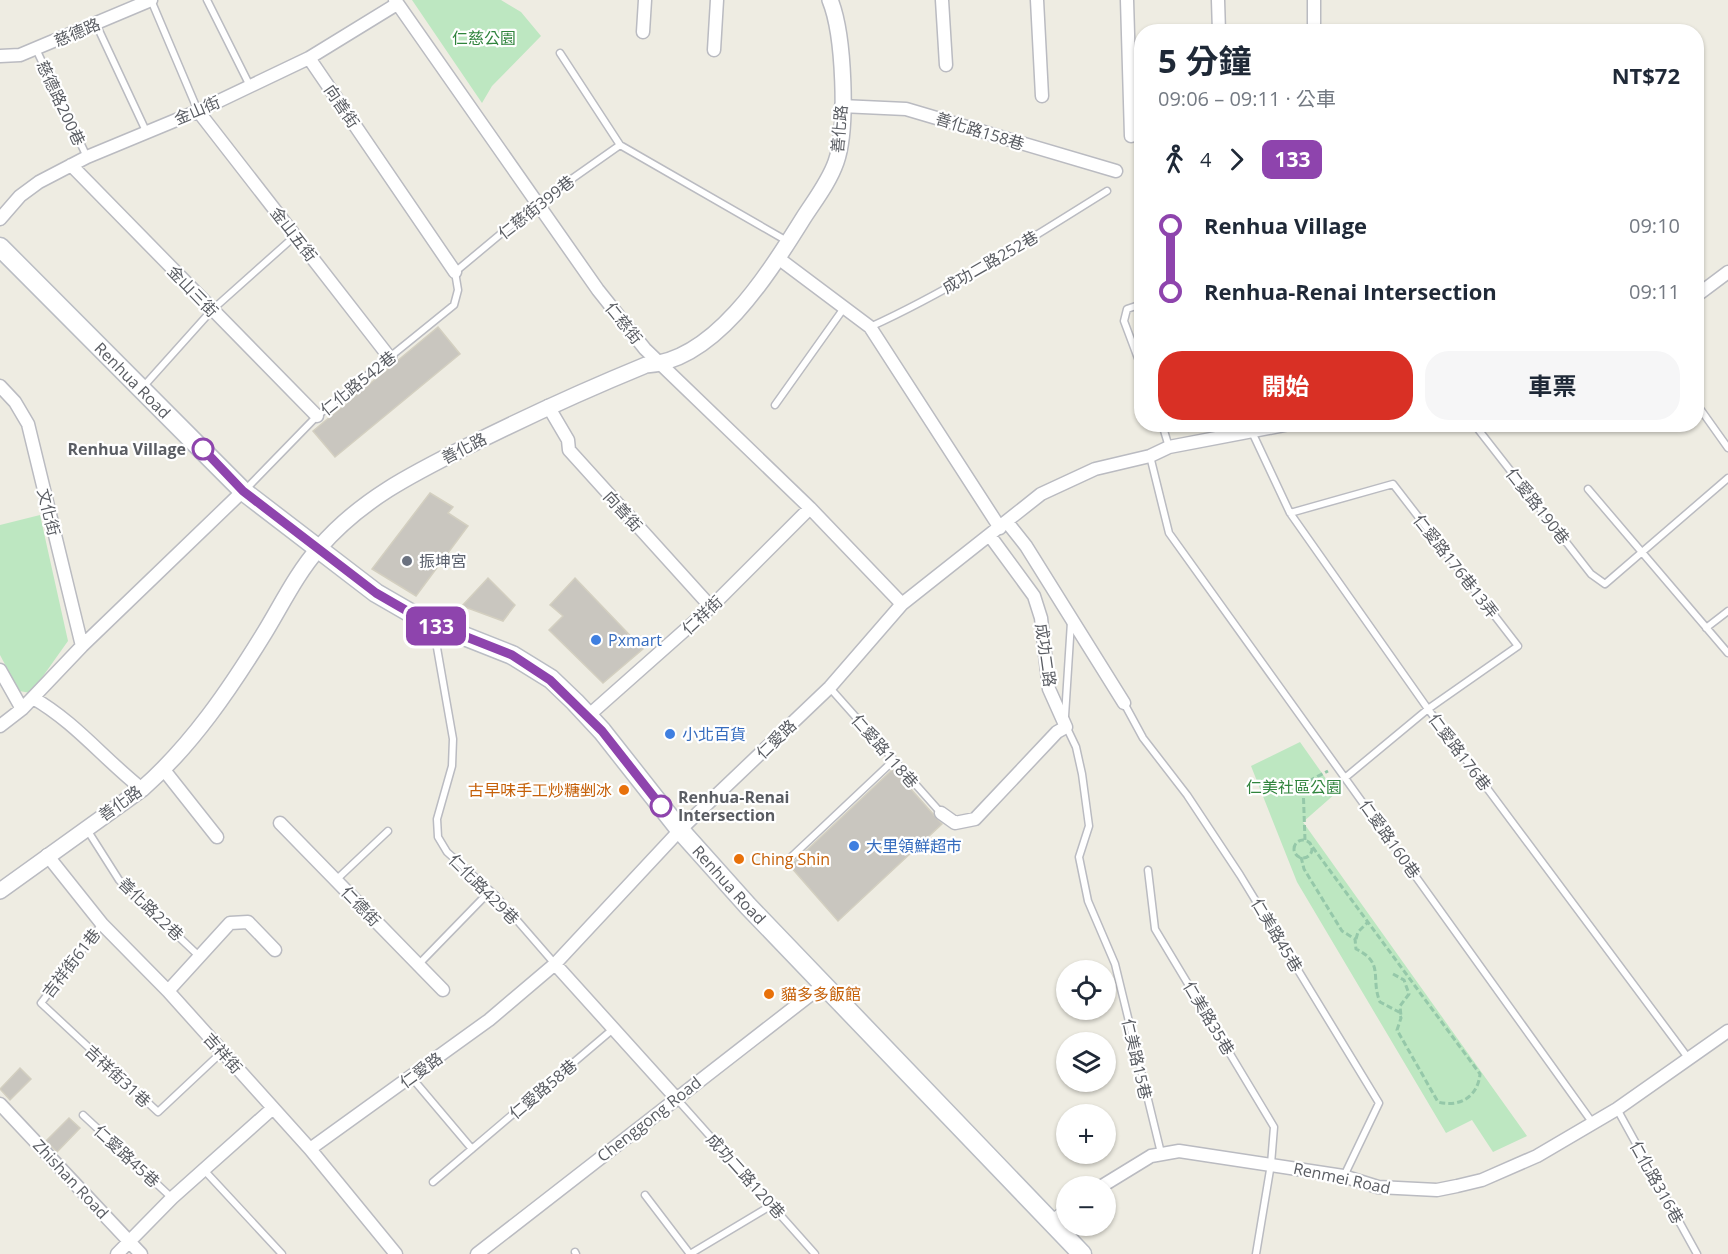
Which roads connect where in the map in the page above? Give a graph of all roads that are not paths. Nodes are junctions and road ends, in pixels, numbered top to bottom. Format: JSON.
{"nodes":[{"id":1,"x":151,"y":0,"type":"edge"},
{"id":2,"x":207,"y":0,"type":"edge"},
{"id":3,"x":645,"y":0,"type":"edge"},
{"id":4,"x":717,"y":0,"type":"edge"},
{"id":5,"x":830,"y":0,"type":"edge"},
{"id":6,"x":942,"y":0,"type":"edge"},
{"id":7,"x":1037,"y":0,"type":"edge"},
{"id":8,"x":1126,"y":0,"type":"edge"},
{"id":9,"x":1218,"y":0,"type":"edge"},
{"id":10,"x":1314,"y":0,"type":"edge"},
{"id":11,"x":396,"y":2,"type":"edge"},
{"id":12,"x":96,"y":24,"type":"junction"},
{"id":13,"x":1220,"y":24,"type":"edge"},
{"id":14,"x":1314,"y":24,"type":"edge"},
{"id":15,"x":643,"y":32,"type":"dead end"},
{"id":16,"x":36,"y":49,"type":"junction"},
{"id":17,"x":714,"y":50,"type":"dead end"},
{"id":18,"x":560,"y":53,"type":"dead end"},
{"id":19,"x":0,"y":56,"type":"edge"},
{"id":20,"x":309,"y":58,"type":"junction"},
{"id":21,"x":946,"y":65,"type":"dead end"},
{"id":22,"x":251,"y":87,"type":"junction"},
{"id":23,"x":1042,"y":96,"type":"dead end"},
{"id":24,"x":841,"y":106,"type":"junction"},
{"id":25,"x":198,"y":111,"type":"junction"},
{"id":26,"x":146,"y":131,"type":"junction"},
{"id":27,"x":1131,"y":136,"type":"dead end"},
{"id":28,"x":620,"y":146,"type":"junction"},
{"id":29,"x":87,"y":157,"type":"junction"},
{"id":30,"x":71,"y":165,"type":"junction"},
{"id":31,"x":1116,"y":171,"type":"dead end"},
{"id":32,"x":1107,"y":191,"type":"dead end"},
{"id":33,"x":538,"y":202,"type":"junction"},
{"id":34,"x":0,"y":219,"type":"edge"},
{"id":35,"x":295,"y":236,"type":"junction"},
{"id":36,"x":789,"y":242,"type":"junction"},
{"id":37,"x":0,"y":247,"type":"edge"},
{"id":38,"x":778,"y":258,"type":"junction"},
{"id":39,"x":455,"y":272,"type":"junction"},
{"id":40,"x":1728,"y":272,"type":"edge"},
{"id":41,"x":1704,"y":290,"type":"edge"},
{"id":42,"x":1134,"y":307,"type":"edge"},
{"id":43,"x":845,"y":308,"type":"junction"},
{"id":44,"x":212,"y":310,"type":"junction"},
{"id":45,"x":870,"y":327,"type":"junction"},
{"id":46,"x":1134,"y":348,"type":"edge"},
{"id":47,"x":390,"y":358,"type":"junction"},
{"id":48,"x":660,"y":364,"type":"junction"},
{"id":49,"x":0,"y":386,"type":"edge"},
{"id":50,"x":142,"y":388,"type":"junction"},
{"id":51,"x":775,"y":405,"type":"dead end"},
{"id":52,"x":548,"y":406,"type":"junction"},
{"id":53,"x":1704,"y":414,"type":"edge"},
{"id":54,"x":317,"y":416,"type":"junction"},
{"id":55,"x":1164,"y":432,"type":"edge"},
{"id":56,"x":1252,"y":432,"type":"joint"},
{"id":57,"x":1480,"y":432,"type":"edge"},
{"id":58,"x":1169,"y":447,"type":"junction"},
{"id":59,"x":1728,"y":448,"type":"edge"},
{"id":60,"x":1150,"y":456,"type":"junction"},
{"id":61,"x":1728,"y":478,"type":"edge"},
{"id":62,"x":1588,"y":489,"type":"dead end"},
{"id":63,"x":243,"y":491,"type":"junction"},
{"id":64,"x":810,"y":508,"type":"junction"},
{"id":65,"x":1290,"y":513,"type":"junction"},
{"id":66,"x":999,"y":529,"type":"junction"},
{"id":67,"x":317,"y":549,"type":"junction"},
{"id":68,"x":1641,"y":551,"type":"junction"},
{"id":69,"x":902,"y":604,"type":"junction"},
{"id":70,"x":711,"y":607,"type":"junction"},
{"id":71,"x":1728,"y":611,"type":"edge"},
{"id":72,"x":1071,"y":617,"type":"junction"},
{"id":73,"x":439,"y":627,"type":"junction"},
{"id":74,"x":1706,"y":628,"type":"junction"},
{"id":75,"x":82,"y":646,"type":"junction"},
{"id":76,"x":1728,"y":653,"type":"edge"},
{"id":77,"x":0,"y":670,"type":"edge"},
{"id":78,"x":830,"y":687,"type":"junction"},
{"id":79,"x":33,"y":698,"type":"junction"},
{"id":80,"x":1124,"y":703,"type":"joint"},
{"id":81,"x":22,"y":709,"type":"junction"},
{"id":82,"x":1428,"y":709,"type":"junction"},
{"id":83,"x":588,"y":716,"type":"junction"},
{"id":84,"x":0,"y":726,"type":"edge"},
{"id":85,"x":1066,"y":727,"type":"junction"},
{"id":86,"x":893,"y":761,"type":"junction"},
{"id":87,"x":164,"y":770,"type":"junction"},
{"id":88,"x":1346,"y":777,"type":"junction"},
{"id":89,"x":142,"y":789,"type":"junction"},
{"id":90,"x":941,"y":813,"type":"joint"},
{"id":91,"x":280,"y":823,"type":"dead end"},
{"id":92,"x":86,"y":828,"type":"junction"},
{"id":93,"x":680,"y":830,"type":"junction"},
{"id":94,"x":388,"y":831,"type":"dead end"},
{"id":95,"x":217,"y":837,"type":"dead end"},
{"id":96,"x":47,"y":855,"type":"junction"},
{"id":97,"x":788,"y":860,"type":"dead end"},
{"id":98,"x":1148,"y":870,"type":"dead end"},
{"id":99,"x":336,"y":880,"type":"junction"},
{"id":100,"x":0,"y":891,"type":"edge"},
{"id":101,"x":490,"y":891,"type":"junction"},
{"id":102,"x":102,"y":924,"type":"junction"},
{"id":103,"x":275,"y":950,"type":"dead end"},
{"id":104,"x":201,"y":958,"type":"junction"},
{"id":105,"x":555,"y":964,"type":"junction"},
{"id":106,"x":418,"y":965,"type":"junction"},
{"id":107,"x":823,"y":986,"type":"junction"},
{"id":108,"x":442,"y":990,"type":"dead end"},
{"id":109,"x":168,"y":991,"type":"junction"},
{"id":110,"x":41,"y":1003,"type":"joint"},
{"id":111,"x":613,"y":1029,"type":"junction"},
{"id":112,"x":1728,"y":1031,"type":"edge"},
{"id":113,"x":222,"y":1052,"type":"junction"},
{"id":114,"x":1689,"y":1059,"type":"junction"},
{"id":115,"x":412,"y":1078,"type":"junction"},
{"id":116,"x":676,"y":1098,"type":"junction"},
{"id":117,"x":0,"y":1104,"type":"edge"},
{"id":118,"x":273,"y":1108,"type":"junction"},
{"id":119,"x":1617,"y":1110,"type":"junction"},
{"id":120,"x":83,"y":1115,"type":"dead end"},
{"id":121,"x":1592,"y":1122,"type":"junction"},
{"id":122,"x":310,"y":1149,"type":"junction"},
{"id":123,"x":472,"y":1149,"type":"junction"},
{"id":124,"x":1161,"y":1153,"type":"junction"},
{"id":125,"x":1271,"y":1164,"type":"junction"},
{"id":126,"x":204,"y":1170,"type":"junction"},
{"id":127,"x":1343,"y":1176,"type":"junction"},
{"id":128,"x":1116,"y":1178,"type":"edge"},
{"id":129,"x":433,"y":1182,"type":"dead end"},
{"id":130,"x":645,"y":1196,"type":"dead end"},
{"id":131,"x":171,"y":1198,"type":"junction"},
{"id":132,"x":772,"y":1205,"type":"junction"},
{"id":133,"x":1056,"y":1213,"type":"edge"},
{"id":134,"x":1071,"y":1236,"type":"edge"},
{"id":135,"x":129,"y":1241,"type":"junction"},
{"id":136,"x":117,"y":1254,"type":"edge"},
{"id":137,"x":141,"y":1254,"type":"edge"},
{"id":138,"x":282,"y":1254,"type":"edge"},
{"id":139,"x":396,"y":1254,"type":"edge"},
{"id":140,"x":477,"y":1254,"type":"edge"},
{"id":141,"x":690,"y":1254,"type":"edge"},
{"id":142,"x":815,"y":1254,"type":"edge"},
{"id":143,"x":1082,"y":1254,"type":"edge"},
{"id":144,"x":1256,"y":1254,"type":"edge"},
{"id":145,"x":1697,"y":1254,"type":"edge"}],
"edges":[{"from":1,"to":12,"type":"street","name":"慈德路"},
{"from":1,"to":25,"type":"lane"},
{"from":2,"to":22,"type":"lane"},
{"from":3,"to":15,"type":"street"},
{"from":4,"to":17,"type":"street"},
{"from":5,"to":24,"type":"street","name":"善化路"},
{"from":6,"to":21,"type":"street"},
{"from":7,"to":23,"type":"street"},
{"from":8,"to":27,"type":"street"},
{"from":9,"to":13,"type":"street"},
{"from":10,"to":14,"type":"street"},
{"from":11,"to":20,"type":"street","name":"金山街"},
{"from":11,"to":33,"type":"street","name":"仁慈街"},
{"from":12,"to":16,"type":"street","name":"慈德路"},
{"from":12,"to":26,"type":"lane"},
{"from":16,"to":19,"type":"street","name":"慈德路"},
{"from":16,"to":29,"type":"lane","name":"慈德路200巷"},
{"from":18,"to":28,"type":"lane"},
{"from":20,"to":22,"type":"street","name":"金山街"},
{"from":20,"to":39,"type":"street","name":"向善街"},
{"from":22,"to":25,"type":"street","name":"金山街"},
{"from":24,"to":31,"type":"street","name":"善化路158巷"},
{"from":24,"to":36,"type":"street","name":"善化路"},
{"from":25,"to":26,"type":"street","name":"金山街"},
{"from":25,"to":35,"type":"street","name":"金山五街"},
{"from":26,"to":29,"type":"street","name":"金山街"},
{"from":28,"to":33,"type":"lane","name":"仁慈街399巷"},
{"from":28,"to":36,"type":"lane"},
{"from":29,"to":30,"type":"street","name":"金山街"},
{"from":30,"to":34,"type":"street","name":"金山街"},
{"from":30,"to":44,"type":"street","name":"金山三街"},
{"from":32,"to":45,"type":"lane","name":"成功二路252巷"},
{"from":33,"to":39,"type":"lane","name":"仁慈街399巷"},
{"from":33,"to":48,"type":"street","name":"仁慈街"},
{"from":35,"to":44,"type":"lane"},
{"from":35,"to":47,"type":"street","name":"金山五街"},
{"from":36,"to":38,"type":"street","name":"善化路"},
{"from":37,"to":50,"type":"main road","name":"Renhua Road"},
{"from":38,"to":43,"type":"street","name":"成功二路"},
{"from":38,"to":48,"type":"street","name":"善化路"},
{"from":39,"to":47,"type":"lane","name":"仁化路542巷"},
{"from":40,"to":41,"type":"street"},
{"from":42,"to":46,"type":"lane"},
{"from":43,"to":45,"type":"street","name":"成功二路"},
{"from":43,"to":51,"type":"lane"},
{"from":44,"to":50,"type":"lane"},
{"from":44,"to":54,"type":"street","name":"金山三街"},
{"from":45,"to":66,"type":"street","name":"成功二路"},
{"from":47,"to":54,"type":"lane","name":"仁化路542巷"},
{"from":48,"to":52,"type":"street","name":"善化路"},
{"from":48,"to":64,"type":"street","name":"仁慈街"},
{"from":49,"to":75,"type":"street","name":"文化街"},
{"from":50,"to":63,"type":"main road","name":"Renhua Road"},
{"from":52,"to":67,"type":"street","name":"善化路"},
{"from":52,"to":70,"type":"street","name":"向善街"},
{"from":53,"to":59,"type":"lane"},
{"from":54,"to":63,"type":"lane","name":"仁化路542巷"},
{"from":55,"to":58,"type":"lane"},
{"from":56,"to":58,"type":"street","name":"仁愛路"},
{"from":56,"to":65,"type":"lane","name":"仁愛路176巷"},
{"from":57,"to":68,"type":"lane","name":"仁愛路190巷"},
{"from":58,"to":60,"type":"street","name":"仁愛路"},
{"from":60,"to":66,"type":"street","name":"仁愛路"},
{"from":60,"to":88,"type":"lane","name":"仁愛路160巷"},
{"from":61,"to":68,"type":"lane"},
{"from":62,"to":68,"type":"lane"},
{"from":63,"to":67,"type":"main road","name":"Renhua Road"},
{"from":63,"to":75,"type":"street"},
{"from":64,"to":69,"type":"street","name":"仁慈街"},
{"from":64,"to":70,"type":"street","name":"仁祥街"},
{"from":65,"to":82,"type":"lane","name":"仁愛路176巷"},
{"from":65,"to":82,"type":"lane","name":"仁愛路176巷13弄"},
{"from":66,"to":69,"type":"street","name":"仁愛路"},
{"from":66,"to":72,"type":"street","name":"成功二路"},
{"from":66,"to":85,"type":"street","name":"成功二路"},
{"from":67,"to":73,"type":"main road","name":"Renhua Road"},
{"from":67,"to":87,"type":"street","name":"善化路"},
{"from":68,"to":74,"type":"lane"},
{"from":69,"to":78,"type":"street","name":"仁愛路"},
{"from":70,"to":83,"type":"street","name":"仁祥街"},
{"from":71,"to":74,"type":"lane"},
{"from":72,"to":80,"type":"street","name":"成功二路"},
{"from":72,"to":85,"type":"lane","name":"仁美路15巷"},
{"from":73,"to":83,"type":"main road","name":"Renhua Road"},
{"from":73,"to":101,"type":"lane","name":"仁化路429巷"},
{"from":74,"to":76,"type":"lane"},
{"from":75,"to":79,"type":"street"},
{"from":77,"to":81,"type":"street"},
{"from":78,"to":86,"type":"lane","name":"仁愛路118巷"},
{"from":78,"to":93,"type":"street","name":"仁愛路"},
{"from":79,"to":81,"type":"street"},
{"from":79,"to":89,"type":"street"},
{"from":80,"to":127,"type":"lane","name":"仁美路45巷"},
{"from":81,"to":84,"type":"street"},
{"from":82,"to":88,"type":"lane"},
{"from":82,"to":114,"type":"lane","name":"仁愛路176巷"},
{"from":83,"to":93,"type":"main road","name":"Renhua Road"},
{"from":85,"to":90,"type":"street"},
{"from":85,"to":124,"type":"lane","name":"仁美路15巷"},
{"from":86,"to":90,"type":"lane","name":"仁愛路118巷"},
{"from":86,"to":97,"type":"lane"},
{"from":87,"to":89,"type":"street","name":"善化路"},
{"from":87,"to":95,"type":"street"},
{"from":88,"to":121,"type":"lane","name":"仁愛路160巷"},
{"from":89,"to":92,"type":"street","name":"善化路"},
{"from":91,"to":99,"type":"street","name":"仁德街"},
{"from":92,"to":96,"type":"street","name":"善化路"},
{"from":92,"to":104,"type":"lane","name":"善化路22巷"},
{"from":93,"to":105,"type":"street","name":"仁愛路"},
{"from":93,"to":107,"type":"main road","name":"Renhua Road"},
{"from":94,"to":99,"type":"lane"},
{"from":96,"to":100,"type":"street","name":"善化路"},
{"from":96,"to":102,"type":"street","name":"吉祥街"},
{"from":98,"to":125,"type":"lane","name":"仁美路35巷"},
{"from":99,"to":106,"type":"street","name":"仁德街"},
{"from":101,"to":105,"type":"lane","name":"仁化路429巷"},
{"from":101,"to":106,"type":"lane"},
{"from":102,"to":109,"type":"street","name":"吉祥街"},
{"from":102,"to":110,"type":"lane","name":"吉祥街61巷"},
{"from":103,"to":104,"type":"street"},
{"from":104,"to":109,"type":"street"},
{"from":105,"to":111,"type":"street"},
{"from":105,"to":115,"type":"street","name":"仁愛路"},
{"from":106,"to":108,"type":"street","name":"仁德街"},
{"from":107,"to":116,"type":"street","name":"Chenggong Road"},
{"from":107,"to":133,"type":"main road","name":"Renhua Road"},
{"from":109,"to":113,"type":"street","name":"吉祥街"},
{"from":110,"to":113,"type":"lane","name":"吉祥街31巷"},
{"from":111,"to":116,"type":"street"},
{"from":111,"to":123,"type":"lane","name":"仁愛路58巷"},
{"from":112,"to":114,"type":"street","name":"Renmei Road"},
{"from":113,"to":118,"type":"street","name":"吉祥街"},
{"from":114,"to":119,"type":"street","name":"Renmei Road"},
{"from":115,"to":122,"type":"street","name":"仁愛路"},
{"from":115,"to":123,"type":"lane"},
{"from":116,"to":132,"type":"lane","name":"成功二路120巷"},
{"from":116,"to":140,"type":"street","name":"Chenggong Road"},
{"from":117,"to":135,"type":"street","name":"Zhishan Road"},
{"from":118,"to":122,"type":"street","name":"吉祥街"},
{"from":118,"to":126,"type":"street"},
{"from":119,"to":121,"type":"street","name":"Renmei Road"},
{"from":119,"to":145,"type":"lane","name":"仁化路316巷"},
{"from":120,"to":131,"type":"lane","name":"仁愛路45巷"},
{"from":121,"to":127,"type":"street","name":"Renmei Road"},
{"from":122,"to":139,"type":"street","name":"吉祥街"},
{"from":123,"to":129,"type":"lane","name":"仁愛路58巷"},
{"from":124,"to":125,"type":"street","name":"Renmei Road"},
{"from":124,"to":128,"type":"street","name":"Renmei Road"},
{"from":125,"to":127,"type":"street","name":"Renmei Road"},
{"from":125,"to":144,"type":"lane","name":"仁美路35巷"},
{"from":126,"to":131,"type":"street"},
{"from":126,"to":138,"type":"lane"},
{"from":130,"to":141,"type":"lane"},
{"from":131,"to":135,"type":"street"},
{"from":132,"to":141,"type":"lane"},
{"from":132,"to":142,"type":"lane","name":"成功二路120巷"},
{"from":134,"to":143,"type":"main road","name":"Renhua Road"},
{"from":135,"to":136,"type":"street"},
{"from":135,"to":137,"type":"street","name":"Zhishan Road"}]}
